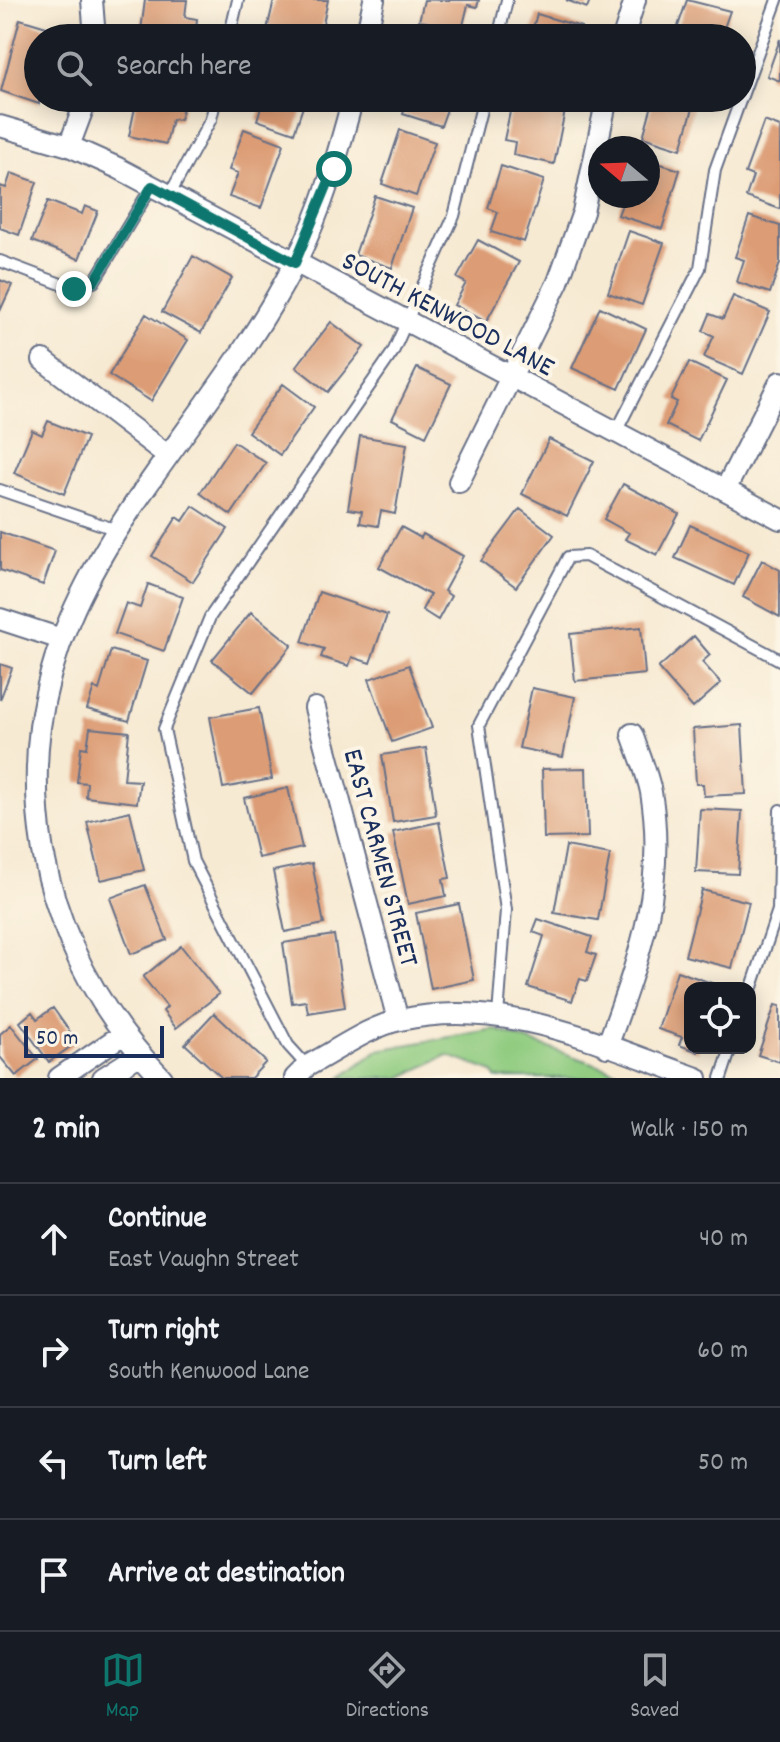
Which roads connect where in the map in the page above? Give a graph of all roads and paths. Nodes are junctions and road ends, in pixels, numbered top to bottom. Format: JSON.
{"nodes":[{"id":1,"x":92,"y":0,"type":"edge"},
{"id":2,"x":238,"y":0,"type":"edge"},
{"id":3,"x":374,"y":0,"type":"edge"},
{"id":4,"x":507,"y":0,"type":"edge"},
{"id":5,"x":635,"y":0,"type":"edge"},
{"id":6,"x":777,"y":0,"type":"edge"},
{"id":7,"x":94,"y":24,"type":"edge"},
{"id":8,"x":232,"y":24,"type":"edge"},
{"id":9,"x":369,"y":24,"type":"edge"},
{"id":10,"x":501,"y":24,"type":"edge"},
{"id":11,"x":627,"y":24,"type":"edge"},
{"id":12,"x":756,"y":58,"type":"edge"},
{"id":13,"x":82,"y":112,"type":"edge"},
{"id":14,"x":213,"y":112,"type":"edge"},
{"id":15,"x":349,"y":112,"type":"edge"},
{"id":16,"x":480,"y":112,"type":"edge"},
{"id":17,"x":604,"y":112,"type":"edge"},
{"id":18,"x":736,"y":112,"type":"edge"},
{"id":19,"x":0,"y":126,"type":"edge"},
{"id":20,"x":69,"y":146,"type":"junction"},
{"id":21,"x":161,"y":190,"type":"junction"},
{"id":22,"x":0,"y":261,"type":"edge"},
{"id":23,"x":295,"y":263,"type":"junction"},
{"id":24,"x":408,"y":321,"type":"junction"},
{"id":25,"x":43,"y":360,"type":"dead end"},
{"id":26,"x":512,"y":376,"type":"junction"},
{"id":27,"x":780,"y":382,"type":"edge"},
{"id":28,"x":616,"y":432,"type":"junction"},
{"id":29,"x":167,"y":455,"type":"junction"},
{"id":30,"x":459,"y":482,"type":"dead end"},
{"id":31,"x":0,"y":490,"type":"edge"},
{"id":32,"x":725,"y":490,"type":"junction"},
{"id":33,"x":780,"y":519,"type":"edge"},
{"id":34,"x":114,"y":529,"type":"junction"},
{"id":35,"x":0,"y":619,"type":"edge"},
{"id":36,"x":55,"y":637,"type":"junction"},
{"id":37,"x":780,"y":660,"type":"edge"},
{"id":38,"x":315,"y":708,"type":"dead end"},
{"id":39,"x":632,"y":734,"type":"dead end"},
{"id":40,"x":780,"y":810,"type":"edge"},
{"id":41,"x":754,"y":982,"type":"edge"},
{"id":42,"x":498,"y":1016,"type":"junction"},
{"id":43,"x":398,"y":1020,"type":"junction"},
{"id":44,"x":123,"y":1034,"type":"junction"},
{"id":45,"x":607,"y":1047,"type":"junction"},
{"id":46,"x":729,"y":1054,"type":"edge"},
{"id":47,"x":139,"y":1055,"type":"junction"},
{"id":48,"x":301,"y":1072,"type":"edge"},
{"id":49,"x":59,"y":1078,"type":"edge"},
{"id":50,"x":103,"y":1078,"type":"edge"},
{"id":51,"x":162,"y":1078,"type":"edge"},
{"id":52,"x":697,"y":1078,"type":"edge"},
{"id":53,"x":721,"y":1078,"type":"edge"}],
"edges":[{"from":1,"to":7,"type":"street"},
{"from":2,"to":8,"type":"lane"},
{"from":3,"to":9,"type":"street"},
{"from":4,"to":10,"type":"lane"},
{"from":5,"to":11,"type":"street"},
{"from":6,"to":12,"type":"lane"},
{"from":13,"to":20,"type":"street"},
{"from":14,"to":21,"type":"lane"},
{"from":15,"to":23,"type":"street"},
{"from":16,"to":24,"type":"lane"},
{"from":17,"to":26,"type":"street"},
{"from":18,"to":28,"type":"lane"},
{"from":19,"to":20,"type":"street","name":"SOUTH KENWOOD LANE"},
{"from":20,"to":21,"type":"street","name":"SOUTH KENWOOD LANE"},
{"from":21,"to":22,"type":"lane"},
{"from":21,"to":23,"type":"street","name":"SOUTH KENWOOD LANE"},
{"from":23,"to":24,"type":"street","name":"SOUTH KENWOOD LANE"},
{"from":23,"to":29,"type":"street"},
{"from":24,"to":26,"type":"street","name":"SOUTH KENWOOD LANE"},
{"from":24,"to":48,"type":"lane"},
{"from":25,"to":29,"type":"street"},
{"from":26,"to":28,"type":"street","name":"SOUTH KENWOOD LANE"},
{"from":26,"to":30,"type":"street"},
{"from":27,"to":32,"type":"street"},
{"from":28,"to":32,"type":"street","name":"SOUTH KENWOOD LANE"},
{"from":29,"to":34,"type":"street"},
{"from":31,"to":34,"type":"lane"},
{"from":32,"to":33,"type":"street","name":"SOUTH KENWOOD LANE"},
{"from":34,"to":36,"type":"street"},
{"from":35,"to":36,"type":"street"},
{"from":36,"to":44,"type":"street"},
{"from":37,"to":42,"type":"lane"},
{"from":38,"to":43,"type":"street","name":"EAST CARMEN STREET"},
{"from":39,"to":45,"type":"street"},
{"from":40,"to":41,"type":"lane"},
{"from":42,"to":43,"type":"street"},
{"from":42,"to":45,"type":"street"},
{"from":43,"to":48,"type":"street"},
{"from":44,"to":47,"type":"street"},
{"from":44,"to":49,"type":"street"},
{"from":45,"to":52,"type":"street"},
{"from":46,"to":53,"type":"lane"},
{"from":47,"to":50,"type":"street"},
{"from":47,"to":51,"type":"street"}]}
